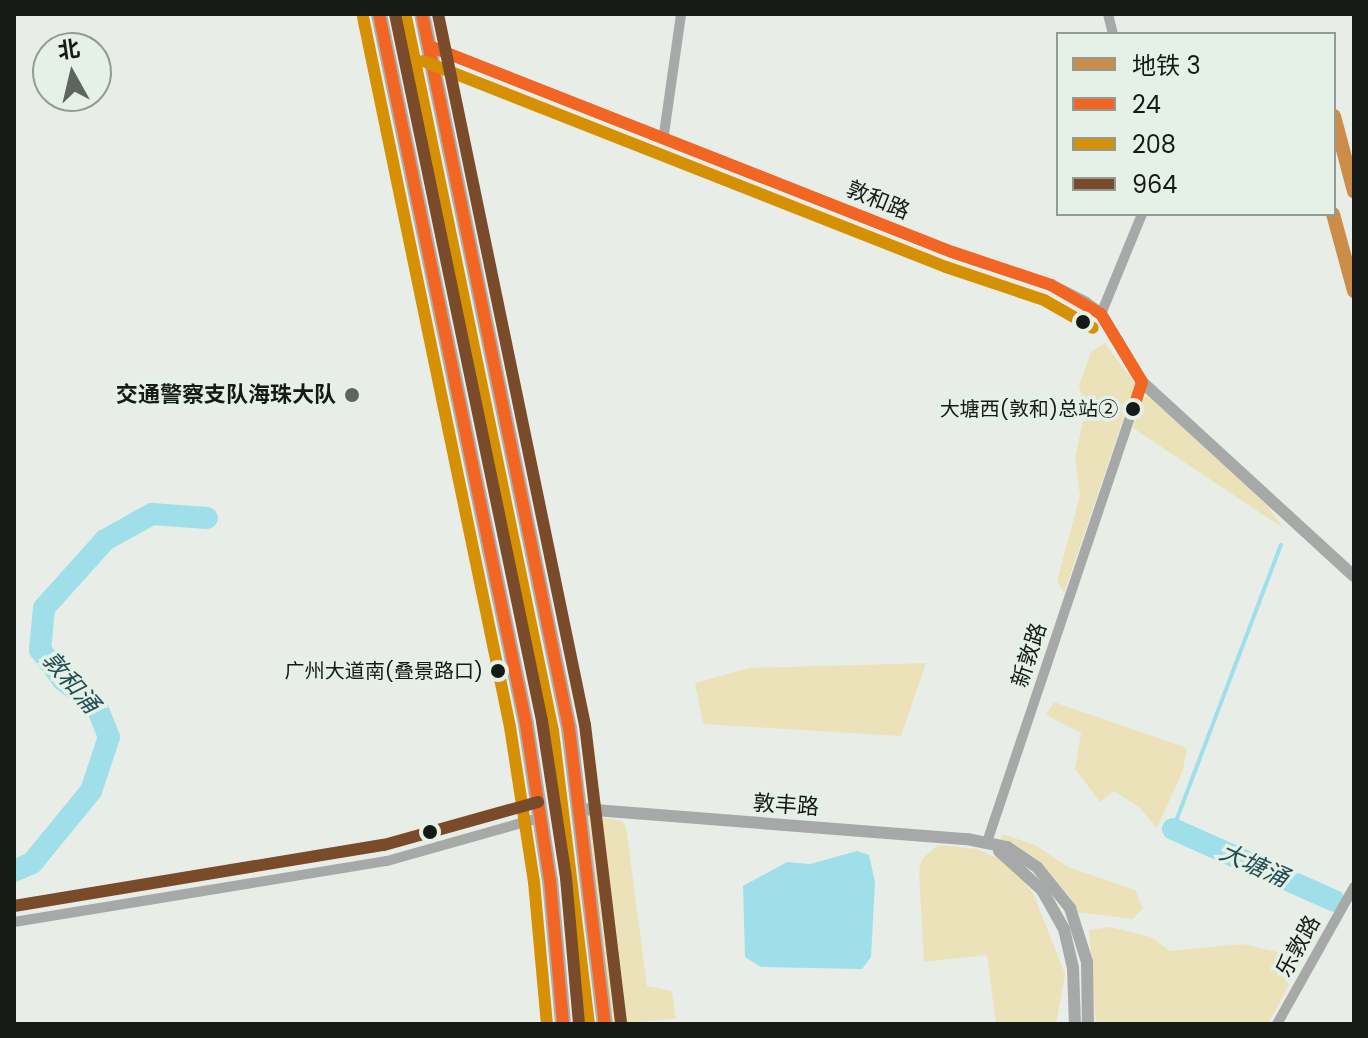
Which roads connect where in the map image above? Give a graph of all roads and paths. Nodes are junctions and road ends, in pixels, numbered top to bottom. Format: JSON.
{"nodes":[{"id":1,"x":379,"y":14,"type":"edge"},
{"id":2,"x":422,"y":14,"type":"edge"},
{"id":3,"x":681,"y":14,"type":"edge"},
{"id":4,"x":429,"y":46,"type":"junction"},
{"id":5,"x":664,"y":134,"type":"junction"},
{"id":6,"x":1141,"y":216,"type":"edge"},
{"id":7,"x":1101,"y":314,"type":"junction"},
{"id":8,"x":1142,"y":382,"type":"junction"},
{"id":9,"x":1354,"y":576,"type":"edge"},
{"id":10,"x":582,"y":809,"type":"junction"},
{"id":11,"x":542,"y":817,"type":"junction"},
{"id":12,"x":987,"y":842,"type":"junction"},
{"id":13,"x":1354,"y":887,"type":"edge"},
{"id":14,"x":14,"y":922,"type":"edge"},
{"id":15,"x":563,"y":1024,"type":"edge"},
{"id":16,"x":605,"y":1024,"type":"edge"},
{"id":17,"x":1075,"y":1024,"type":"edge"},
{"id":18,"x":1088,"y":1024,"type":"edge"},
{"id":19,"x":1277,"y":1024,"type":"edge"}],
"edges":[{"from":1,"to":11,"type":"highway"},
{"from":2,"to":4,"type":"highway"},
{"from":3,"to":5,"type":"street"},
{"from":4,"to":5,"type":"street","name":"敦和路"},
{"from":4,"to":10,"type":"highway"},
{"from":5,"to":7,"type":"street","name":"敦和路"},
{"from":6,"to":7,"type":"street"},
{"from":7,"to":8,"type":"street","name":"敦和路"},
{"from":8,"to":9,"type":"street","name":"敦和路"},
{"from":8,"to":12,"type":"street","name":"新敦路"},
{"from":10,"to":12,"type":"street","name":"敦丰路"},
{"from":10,"to":16,"type":"highway"},
{"from":11,"to":14,"type":"street"},
{"from":11,"to":15,"type":"highway"},
{"from":12,"to":17,"type":"street"},
{"from":12,"to":18,"type":"street","name":"敦丰路"},
{"from":13,"to":19,"type":"street","name":"乐敦路"}]}
